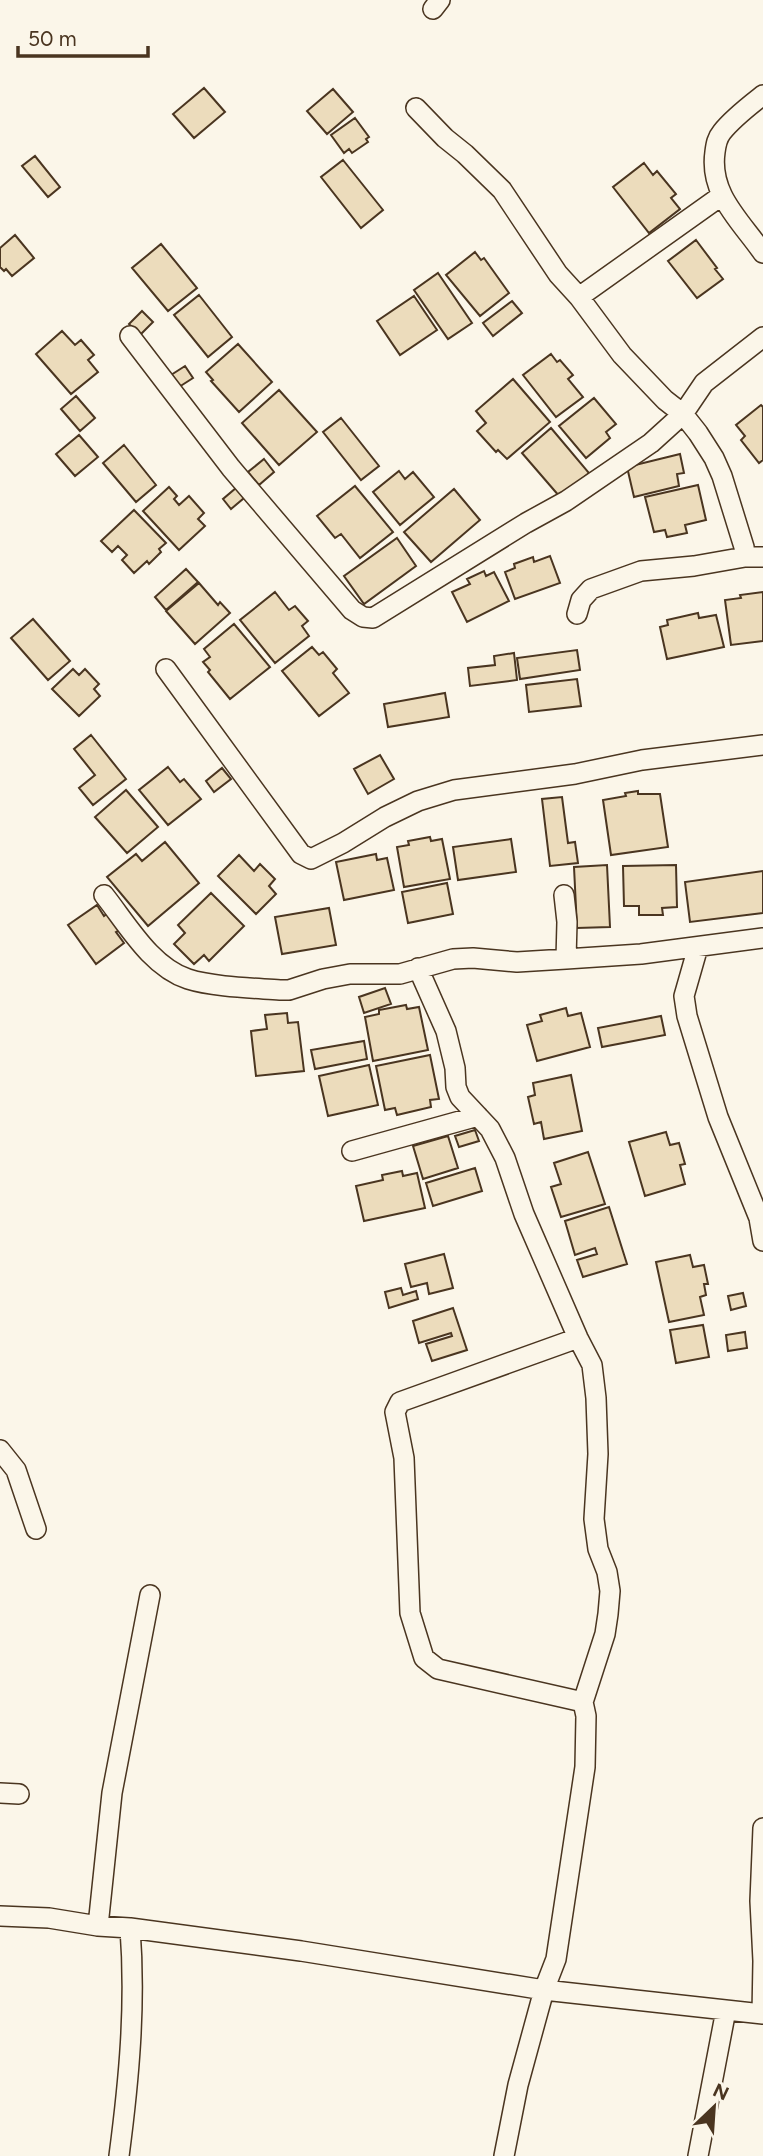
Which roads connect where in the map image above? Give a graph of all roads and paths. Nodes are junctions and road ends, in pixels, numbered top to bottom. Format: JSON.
{"nodes":[{"id":1,"x":763,"y":95,"type":"edge"},
{"id":2,"x":416,"y":108,"type":"dead end"},
{"id":3,"x":721,"y":196,"type":"junction"},
{"id":4,"x":763,"y":253,"type":"edge"},
{"id":5,"x":579,"y":297,"type":"junction"},
{"id":6,"x":130,"y":337,"type":"dead end"},
{"id":7,"x":763,"y":337,"type":"edge"},
{"id":8,"x":682,"y":414,"type":"junction"},
{"id":9,"x":754,"y":557,"type":"edge"},
{"id":10,"x":577,"y":614,"type":"dead end"},
{"id":11,"x":166,"y":669,"type":"dead end"},
{"id":12,"x":763,"y":745,"type":"edge"},
{"id":13,"x":104,"y":895,"type":"dead end"},
{"id":14,"x":564,"y":895,"type":"dead end"},
{"id":15,"x":763,"y":938,"type":"edge"},
{"id":16,"x":698,"y":947,"type":"junction"},
{"id":17,"x":566,"y":959,"type":"junction"},
{"id":18,"x":418,"y":968,"type":"junction"},
{"id":19,"x":478,"y":1116,"type":"junction"},
{"id":20,"x":352,"y":1150,"type":"dead end"},
{"id":21,"x":757,"y":1194,"type":"edge"},
{"id":22,"x":763,"y":1241,"type":"edge"},
{"id":23,"x":578,"y":1338,"type":"junction"},
{"id":24,"x":0,"y":1450,"type":"edge"},
{"id":25,"x":36,"y":1529,"type":"dead end"},
{"id":26,"x":150,"y":1595,"type":"dead end"},
{"id":27,"x":583,"y":1702,"type":"junction"},
{"id":28,"x":763,"y":1828,"type":"edge"},
{"id":29,"x":0,"y":1916,"type":"edge"},
{"id":30,"x":98,"y":1926,"type":"junction"},
{"id":31,"x":130,"y":1928,"type":"junction"},
{"id":32,"x":544,"y":1990,"type":"junction"},
{"id":33,"x":726,"y":2010,"type":"junction"},
{"id":34,"x":762,"y":2014,"type":"edge"},
{"id":35,"x":120,"y":2156,"type":"edge"},
{"id":36,"x":504,"y":2156,"type":"edge"},
{"id":37,"x":698,"y":2156,"type":"edge"}],
"edges":[{"from":1,"to":3,"type":"street"},
{"from":2,"to":5,"type":"street"},
{"from":3,"to":4,"type":"street"},
{"from":3,"to":5,"type":"street"},
{"from":5,"to":8,"type":"street"},
{"from":6,"to":8,"type":"street"},
{"from":7,"to":8,"type":"street"},
{"from":8,"to":9,"type":"street"},
{"from":9,"to":10,"type":"street"},
{"from":11,"to":12,"type":"street"},
{"from":13,"to":18,"type":"street"},
{"from":14,"to":17,"type":"street"},
{"from":15,"to":16,"type":"street"},
{"from":16,"to":17,"type":"street"},
{"from":16,"to":21,"type":"street"},
{"from":17,"to":18,"type":"street"},
{"from":18,"to":19,"type":"street"},
{"from":19,"to":20,"type":"street"},
{"from":19,"to":23,"type":"street"},
{"from":21,"to":22,"type":"street"},
{"from":23,"to":27,"type":"street"},
{"from":23,"to":27,"type":"street"},
{"from":24,"to":25,"type":"street"},
{"from":26,"to":30,"type":"street"},
{"from":27,"to":32,"type":"street"},
{"from":28,"to":34,"type":"street"},
{"from":29,"to":30,"type":"street"},
{"from":30,"to":31,"type":"street"},
{"from":31,"to":32,"type":"street"},
{"from":31,"to":35,"type":"street"},
{"from":32,"to":33,"type":"street"},
{"from":32,"to":36,"type":"street"},
{"from":33,"to":34,"type":"street"},
{"from":33,"to":37,"type":"street"}]}
